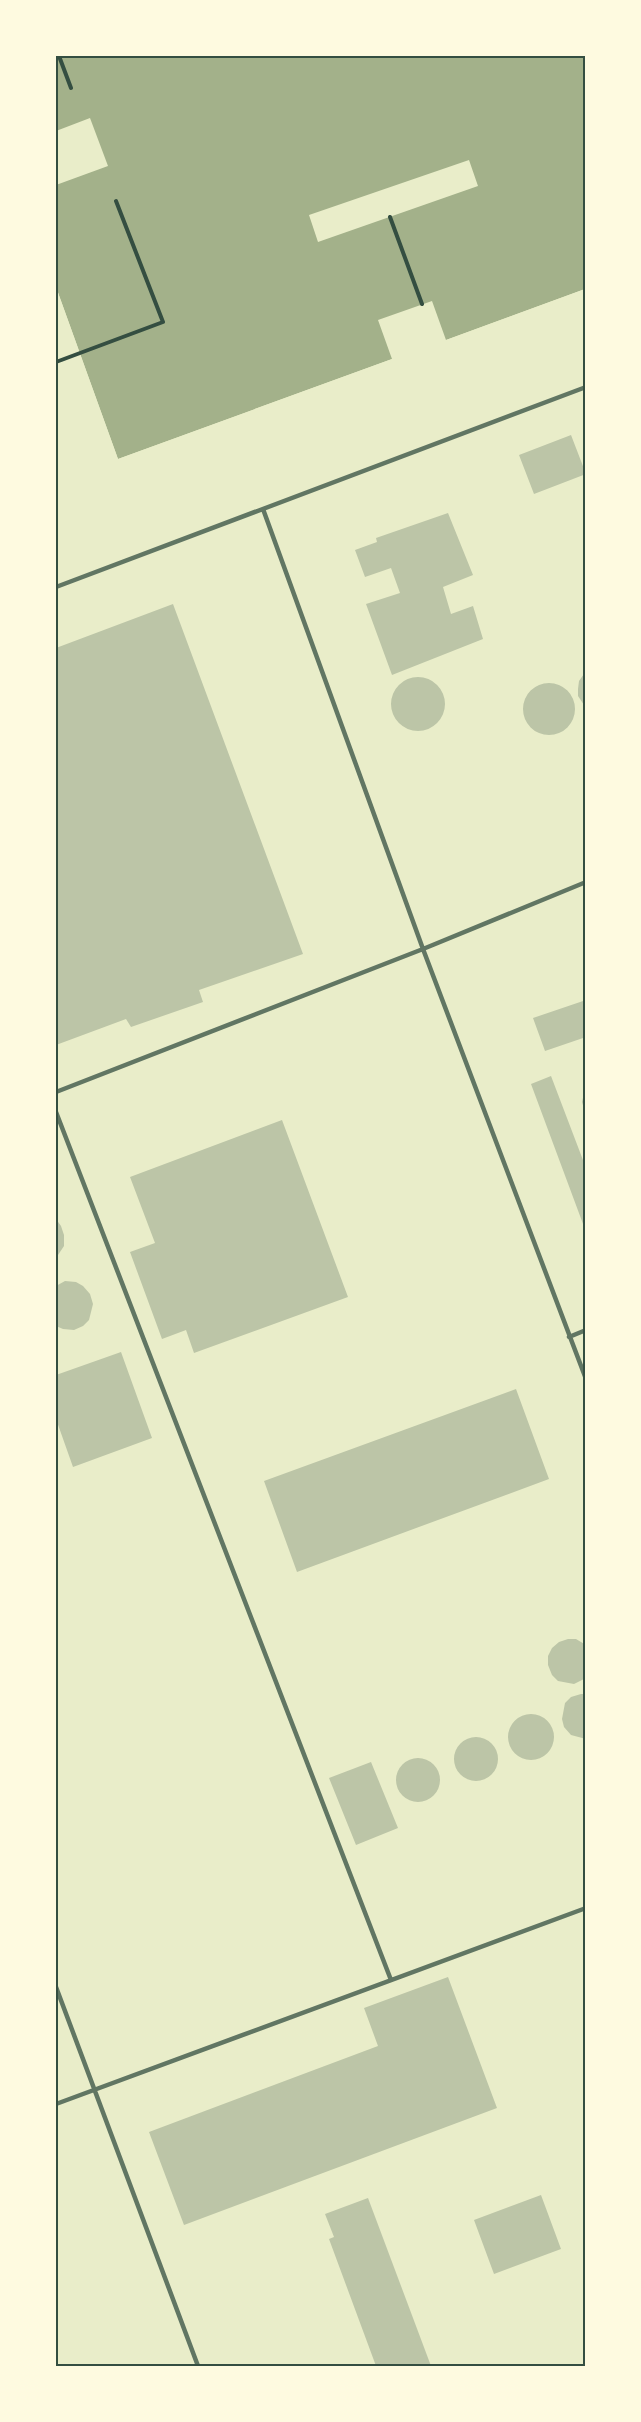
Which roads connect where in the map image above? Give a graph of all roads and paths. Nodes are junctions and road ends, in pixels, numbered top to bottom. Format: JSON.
{"nodes":[{"id":1,"x":59,"y":56,"type":"edge"},
{"id":2,"x":71,"y":88,"type":"dead end"},
{"id":3,"x":117,"y":201,"type":"dead end"},
{"id":4,"x":390,"y":217,"type":"dead end"},
{"id":5,"x":423,"y":304,"type":"dead end"},
{"id":6,"x":56,"y":362,"type":"edge"},
{"id":7,"x":585,"y":387,"type":"edge"},
{"id":8,"x":263,"y":509,"type":"junction"},
{"id":9,"x":56,"y":587,"type":"edge"},
{"id":10,"x":585,"y":882,"type":"edge"},
{"id":11,"x":423,"y":949,"type":"junction"},
{"id":12,"x":56,"y":1092,"type":"edge"},
{"id":13,"x":56,"y":1112,"type":"edge"},
{"id":14,"x":585,"y":1330,"type":"edge"},
{"id":15,"x":569,"y":1336,"type":"junction"},
{"id":16,"x":585,"y":1379,"type":"edge"},
{"id":17,"x":585,"y":1908,"type":"edge"},
{"id":18,"x":391,"y":1980,"type":"junction"},
{"id":19,"x":56,"y":1986,"type":"edge"},
{"id":20,"x":94,"y":2090,"type":"junction"},
{"id":21,"x":56,"y":2104,"type":"edge"},
{"id":22,"x":198,"y":2367,"type":"edge"}],
"edges":[{"from":1,"to":2,"type":"path"},
{"from":3,"to":6,"type":"path"},
{"from":4,"to":5,"type":"path"},
{"from":7,"to":8,"type":"lane"},
{"from":8,"to":9,"type":"lane"},
{"from":8,"to":11,"type":"lane"},
{"from":10,"to":11,"type":"lane"},
{"from":11,"to":12,"type":"lane"},
{"from":11,"to":15,"type":"lane"},
{"from":13,"to":18,"type":"lane"},
{"from":14,"to":15,"type":"lane"},
{"from":15,"to":16,"type":"lane"},
{"from":17,"to":18,"type":"lane"},
{"from":18,"to":20,"type":"lane"},
{"from":19,"to":20,"type":"lane"},
{"from":20,"to":21,"type":"lane"},
{"from":20,"to":22,"type":"lane"}]}
